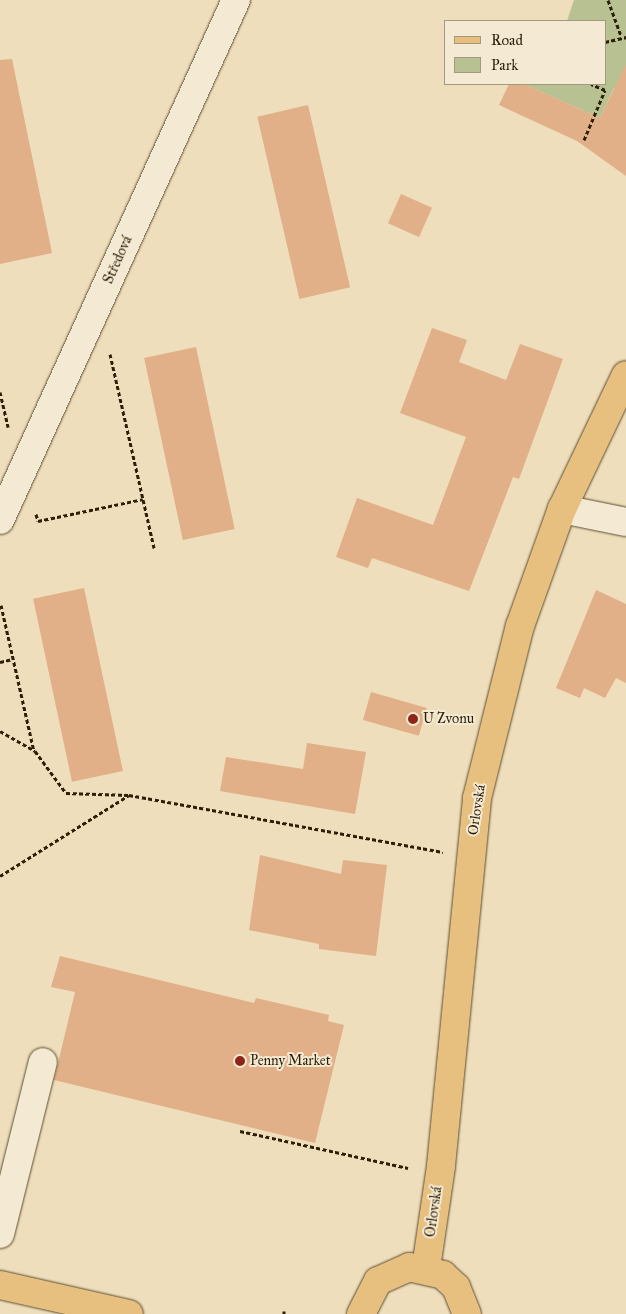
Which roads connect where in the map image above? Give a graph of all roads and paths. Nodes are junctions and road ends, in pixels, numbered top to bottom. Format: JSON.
{"nodes":[{"id":1,"x":236,"y":0,"type":"edge"},
{"id":2,"x":608,"y":0,"type":"edge"},
{"id":3,"x":621,"y":36,"type":"junction"},
{"id":4,"x":626,"y":37,"type":"edge"},
{"id":5,"x":606,"y":42,"type":"edge"},
{"id":6,"x":594,"y":85,"type":"edge"},
{"id":7,"x":584,"y":140,"type":"dead end"},
{"id":8,"x":110,"y":353,"type":"dead end"},
{"id":9,"x":626,"y":374,"type":"edge"},
{"id":10,"x":143,"y":499,"type":"junction"},
{"id":11,"x":562,"y":509,"type":"junction"},
{"id":12,"x":0,"y":520,"type":"edge"},
{"id":13,"x":38,"y":521,"type":"dead end"},
{"id":14,"x":626,"y":522,"type":"edge"},
{"id":15,"x":154,"y":548,"type":"dead end"},
{"id":16,"x":1,"y":605,"type":"edge"},
{"id":17,"x":13,"y":659,"type":"junction"},
{"id":18,"x":0,"y":662,"type":"edge"},
{"id":19,"x":0,"y":731,"type":"edge"},
{"id":20,"x":35,"y":751,"type":"junction"},
{"id":21,"x":129,"y":795,"type":"junction"},
{"id":22,"x":443,"y":852,"type":"dead end"},
{"id":23,"x":0,"y":876,"type":"edge"},
{"id":24,"x":43,"y":1062,"type":"dead end"},
{"id":25,"x":240,"y":1131,"type":"dead end"},
{"id":26,"x":408,"y":1168,"type":"dead end"},
{"id":27,"x":0,"y":1234,"type":"edge"},
{"id":28,"x":426,"y":1268,"type":"junction"},
{"id":29,"x":0,"y":1285,"type":"edge"},
{"id":30,"x":129,"y":1314,"type":"edge"},
{"id":31,"x":361,"y":1314,"type":"edge"},
{"id":32,"x":467,"y":1314,"type":"edge"}],
"edges":[{"from":1,"to":12,"type":"street","name":"Středová"},
{"from":2,"to":3,"type":"path"},
{"from":3,"to":4,"type":"path"},
{"from":3,"to":5,"type":"path"},
{"from":6,"to":7,"type":"path"},
{"from":8,"to":10,"type":"path"},
{"from":9,"to":11,"type":"main road","name":"Orlovská"},
{"from":10,"to":13,"type":"path"},
{"from":10,"to":15,"type":"path"},
{"from":11,"to":14,"type":"street"},
{"from":11,"to":28,"type":"main road","name":"Orlovská"},
{"from":16,"to":17,"type":"path"},
{"from":17,"to":18,"type":"path"},
{"from":17,"to":20,"type":"path"},
{"from":19,"to":20,"type":"path"},
{"from":20,"to":21,"type":"path"},
{"from":21,"to":22,"type":"path"},
{"from":21,"to":23,"type":"path"},
{"from":24,"to":27,"type":"street"},
{"from":25,"to":26,"type":"path"},
{"from":28,"to":31,"type":"main road"},
{"from":28,"to":32,"type":"main road"},
{"from":29,"to":30,"type":"main road"}]}
